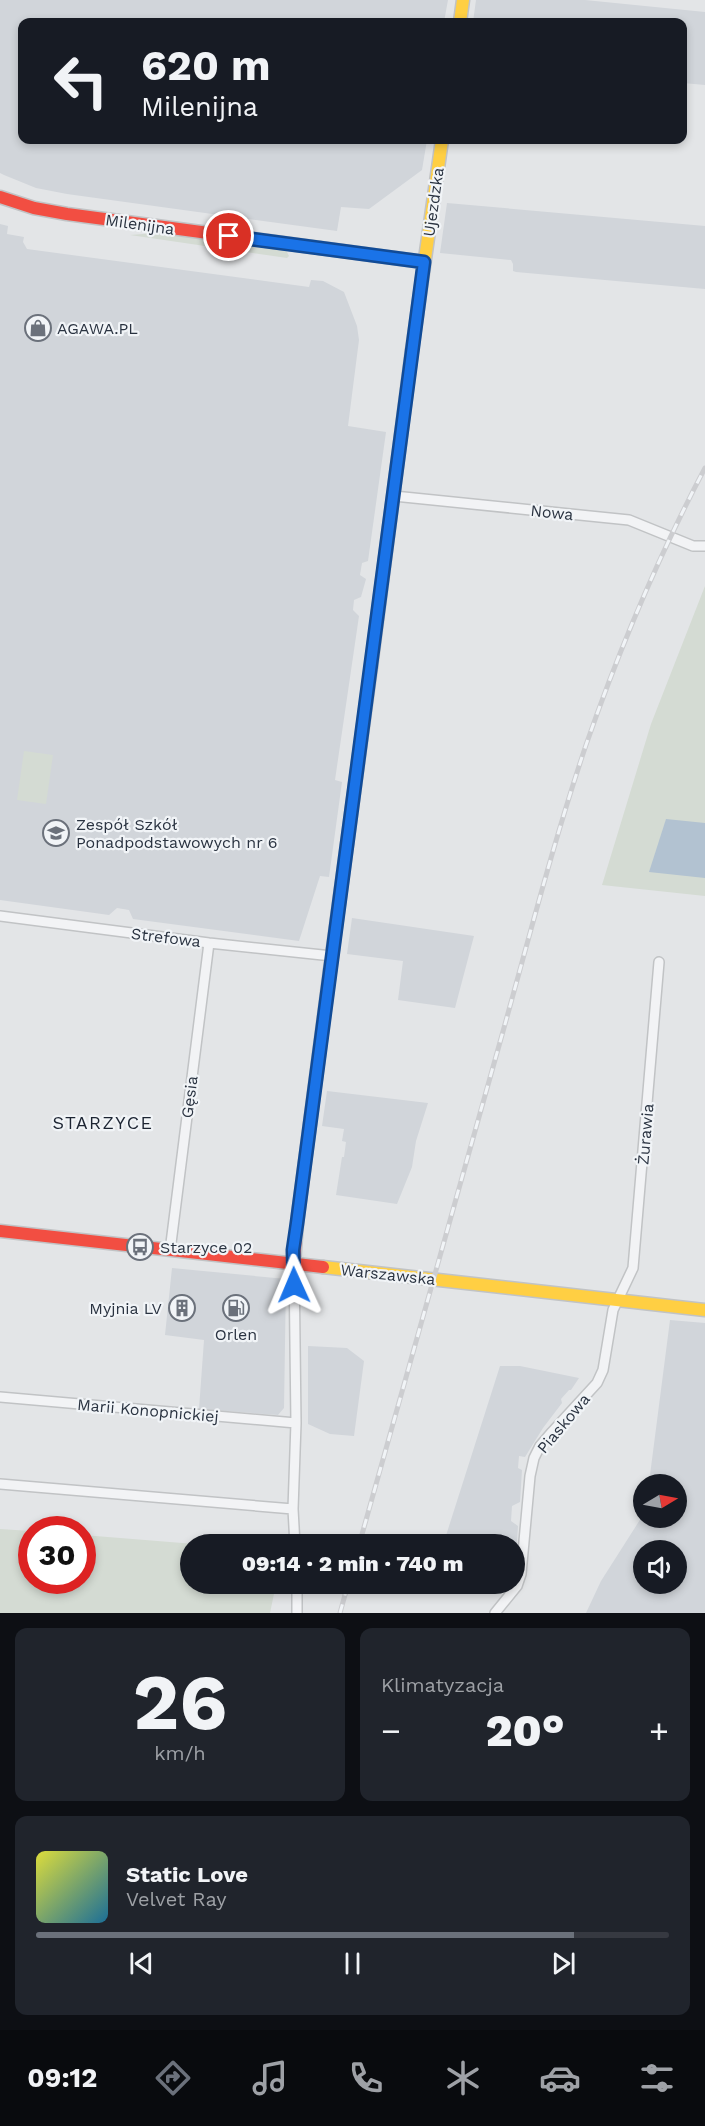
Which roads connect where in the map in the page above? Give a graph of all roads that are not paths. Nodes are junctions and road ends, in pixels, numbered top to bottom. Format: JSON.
{"nodes":[{"id":1,"x":463,"y":0,"type":"edge"},
{"id":2,"x":461,"y":18,"type":"edge"},
{"id":3,"x":441,"y":144,"type":"edge"},
{"id":4,"x":0,"y":196,"type":"edge"},
{"id":5,"x":424,"y":262,"type":"junction"},
{"id":6,"x":393,"y":496,"type":"junction"},
{"id":7,"x":705,"y":546,"type":"edge"},
{"id":8,"x":0,"y":916,"type":"edge"},
{"id":9,"x":209,"y":943,"type":"junction"},
{"id":10,"x":332,"y":956,"type":"junction"},
{"id":11,"x":659,"y":962,"type":"dead end"},
{"id":12,"x":0,"y":1230,"type":"edge"},
{"id":13,"x":170,"y":1251,"type":"junction"},
{"id":14,"x":294,"y":1263,"type":"junction"},
{"id":15,"x":616,"y":1301,"type":"junction"},
{"id":16,"x":705,"y":1310,"type":"edge"},
{"id":17,"x":0,"y":1397,"type":"edge"},
{"id":18,"x":296,"y":1423,"type":"junction"},
{"id":19,"x":0,"y":1484,"type":"edge"},
{"id":20,"x":293,"y":1509,"type":"junction"},
{"id":21,"x":294,"y":1534,"type":"edge"},
{"id":22,"x":297,"y":1594,"type":"edge"},
{"id":23,"x":297,"y":1613,"type":"edge"},
{"id":24,"x":495,"y":1613,"type":"edge"}],
"edges":[{"from":1,"to":2,"type":"main road"},
{"from":3,"to":5,"type":"main road","name":"Ujezdzka"},
{"from":4,"to":5,"type":"main road","name":"Milenijna"},
{"from":5,"to":6,"type":"main road","name":"Ujezdzka"},
{"from":6,"to":7,"type":"street","name":"Nowa"},
{"from":6,"to":10,"type":"main road","name":"Ujezdzka"},
{"from":8,"to":9,"type":"street","name":"Strefowa"},
{"from":9,"to":10,"type":"street","name":"Strefowa"},
{"from":9,"to":13,"type":"street","name":"Gęsia"},
{"from":10,"to":14,"type":"main road","name":"Ujezdzka"},
{"from":11,"to":15,"type":"street","name":"Żurawia"},
{"from":12,"to":13,"type":"main road","name":"Warszawska"},
{"from":13,"to":14,"type":"main road","name":"Warszawska"},
{"from":14,"to":15,"type":"main road","name":"Warszawska"},
{"from":14,"to":18,"type":"street"},
{"from":15,"to":16,"type":"main road","name":"Warszawska"},
{"from":15,"to":24,"type":"street","name":"Piaskowa"},
{"from":17,"to":18,"type":"street","name":"Marii Konopnickiej"},
{"from":18,"to":20,"type":"street"},
{"from":19,"to":20,"type":"street"},
{"from":20,"to":21,"type":"street"},
{"from":22,"to":23,"type":"street"}]}
